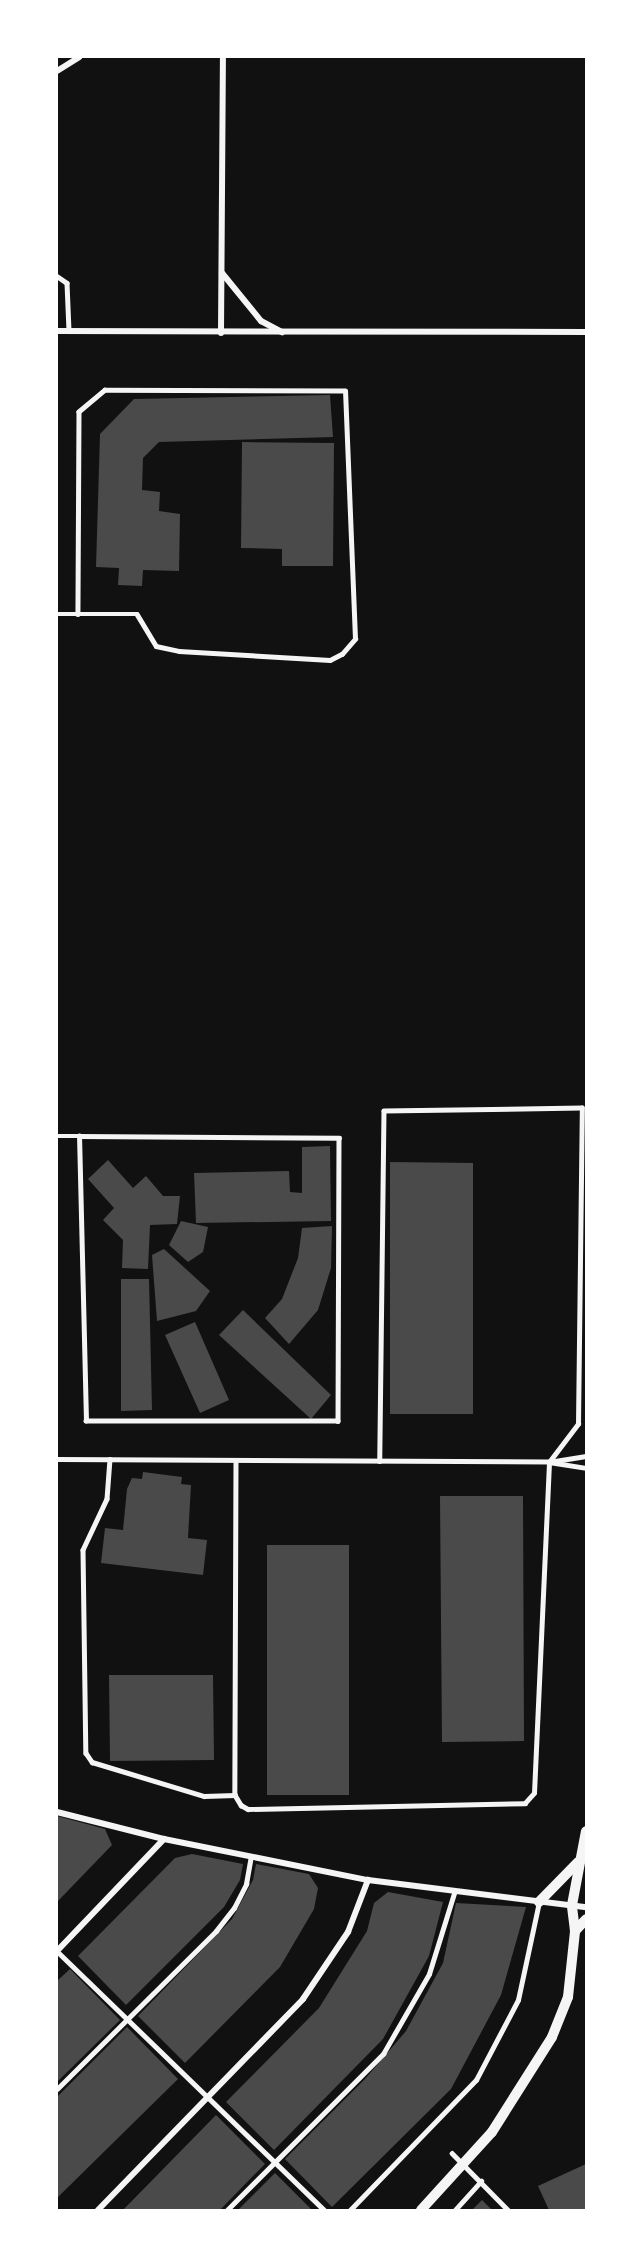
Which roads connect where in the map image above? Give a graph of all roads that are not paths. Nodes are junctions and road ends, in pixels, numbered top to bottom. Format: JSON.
{"nodes":[{"id":1,"x":80,"y":57,"type":"edge"},
{"id":2,"x":224,"y":57,"type":"edge"},
{"id":3,"x":57,"y":71,"type":"edge"},
{"id":4,"x":222,"y":273,"type":"junction"},
{"id":5,"x":57,"y":276,"type":"edge"},
{"id":6,"x":57,"y":331,"type":"edge"},
{"id":7,"x":69,"y":331,"type":"junction"},
{"id":8,"x":586,"y":332,"type":"edge"},
{"id":9,"x":221,"y":333,"type":"junction"},
{"id":10,"x":285,"y":333,"type":"junction"},
{"id":11,"x":57,"y":614,"type":"edge"},
{"id":12,"x":78,"y":614,"type":"junction"},
{"id":13,"x":57,"y":1136,"type":"edge"},
{"id":14,"x":79,"y":1136,"type":"junction"},
{"id":15,"x":586,"y":1456,"type":"edge"},
{"id":16,"x":57,"y":1459,"type":"edge"},
{"id":17,"x":110,"y":1459,"type":"junction"},
{"id":18,"x":236,"y":1460,"type":"junction"},
{"id":19,"x":380,"y":1461,"type":"junction"},
{"id":20,"x":549,"y":1462,"type":"junction"},
{"id":21,"x":586,"y":1468,"type":"edge"},
{"id":22,"x":235,"y":1795,"type":"junction"},
{"id":23,"x":57,"y":1812,"type":"edge"},
{"id":24,"x":586,"y":1831,"type":"edge"},
{"id":25,"x":164,"y":1839,"type":"junction"},
{"id":26,"x":251,"y":1856,"type":"junction"},
{"id":27,"x":580,"y":1856,"type":"junction"},
{"id":28,"x":369,"y":1880,"type":"junction"},
{"id":29,"x":454,"y":1893,"type":"junction"},
{"id":30,"x":539,"y":1902,"type":"junction"},
{"id":31,"x":572,"y":1905,"type":"junction"},
{"id":32,"x":586,"y":1907,"type":"edge"},
{"id":33,"x":586,"y":1919,"type":"edge"},
{"id":34,"x":574,"y":1931,"type":"junction"},
{"id":35,"x":57,"y":1951,"type":"edge"},
{"id":36,"x":127,"y":2019,"type":"junction"},
{"id":37,"x":57,"y":2090,"type":"edge"},
{"id":38,"x":208,"y":2097,"type":"junction"},
{"id":39,"x":452,"y":2153,"type":"dead end"},
{"id":40,"x":274,"y":2162,"type":"junction"},
{"id":41,"x":463,"y":2165,"type":"junction"},
{"id":42,"x":481,"y":2181,"type":"junction"},
{"id":43,"x":98,"y":2210,"type":"edge"},
{"id":44,"x":227,"y":2210,"type":"edge"},
{"id":45,"x":324,"y":2210,"type":"edge"},
{"id":46,"x":350,"y":2210,"type":"edge"},
{"id":47,"x":421,"y":2210,"type":"edge"},
{"id":48,"x":455,"y":2210,"type":"edge"},
{"id":49,"x":508,"y":2210,"type":"edge"}],
"edges":[{"from":1,"to":3,"type":"street"},
{"from":2,"to":4,"type":"street"},
{"from":4,"to":9,"type":"street"},
{"from":4,"to":10,"type":"street"},
{"from":5,"to":7,"type":"lane"},
{"from":6,"to":7,"type":"street"},
{"from":7,"to":9,"type":"street"},
{"from":8,"to":10,"type":"street"},
{"from":9,"to":10,"type":"street"},
{"from":11,"to":12,"type":"lane"},
{"from":12,"to":12,"type":"lane"},
{"from":13,"to":14,"type":"lane"},
{"from":14,"to":14,"type":"lane"},
{"from":15,"to":20,"type":"lane"},
{"from":16,"to":17,"type":"lane"},
{"from":17,"to":18,"type":"lane"},
{"from":17,"to":22,"type":"lane"},
{"from":18,"to":19,"type":"lane"},
{"from":18,"to":22,"type":"lane"},
{"from":19,"to":20,"type":"lane"},
{"from":19,"to":20,"type":"lane"},
{"from":20,"to":21,"type":"lane"},
{"from":20,"to":22,"type":"lane"},
{"from":23,"to":25,"type":"street"},
{"from":24,"to":27,"type":"street"},
{"from":25,"to":26,"type":"street"},
{"from":25,"to":35,"type":"street"},
{"from":26,"to":28,"type":"street"},
{"from":26,"to":36,"type":"lane"},
{"from":27,"to":30,"type":"street"},
{"from":27,"to":31,"type":"street"},
{"from":28,"to":29,"type":"street"},
{"from":28,"to":38,"type":"street"},
{"from":29,"to":30,"type":"street"},
{"from":29,"to":40,"type":"lane"},
{"from":30,"to":31,"type":"street"},
{"from":30,"to":46,"type":"lane"},
{"from":31,"to":32,"type":"street"},
{"from":31,"to":34,"type":"street"},
{"from":33,"to":34,"type":"street"},
{"from":34,"to":41,"type":"street"},
{"from":35,"to":36,"type":"lane"},
{"from":36,"to":37,"type":"lane"},
{"from":36,"to":38,"type":"lane"},
{"from":38,"to":40,"type":"lane"},
{"from":38,"to":43,"type":"street"},
{"from":39,"to":41,"type":"lane"},
{"from":40,"to":44,"type":"lane"},
{"from":40,"to":45,"type":"lane"},
{"from":41,"to":42,"type":"lane"},
{"from":41,"to":47,"type":"street"},
{"from":42,"to":48,"type":"lane"},
{"from":42,"to":49,"type":"lane"}]}
